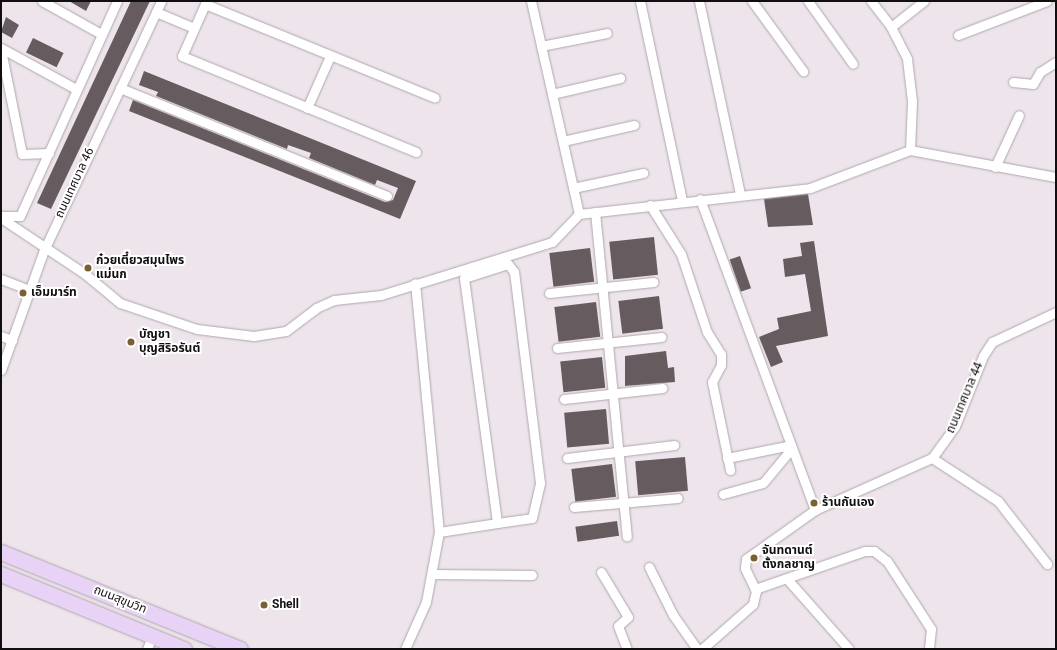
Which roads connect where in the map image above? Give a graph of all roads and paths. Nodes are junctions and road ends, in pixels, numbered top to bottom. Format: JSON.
{"nodes":[{"id":1,"x":42,"y":1,"type":"edge"},
{"id":2,"x":117,"y":1,"type":"edge"},
{"id":3,"x":161,"y":1,"type":"edge"},
{"id":4,"x":531,"y":1,"type":"edge"},
{"id":5,"x":640,"y":1,"type":"edge"},
{"id":6,"x":699,"y":1,"type":"edge"},
{"id":7,"x":752,"y":1,"type":"edge"},
{"id":8,"x":808,"y":1,"type":"edge"},
{"id":9,"x":871,"y":1,"type":"edge"},
{"id":10,"x":924,"y":1,"type":"edge"},
{"id":11,"x":1047,"y":1,"type":"edge"},
{"id":12,"x":156,"y":12,"type":"junction"},
{"id":13,"x":891,"y":27,"type":"junction"},
{"id":14,"x":194,"y":28,"type":"junction"},
{"id":15,"x":607,"y":33,"type":"dead end"},
{"id":16,"x":101,"y":34,"type":"junction"},
{"id":17,"x":958,"y":35,"type":"dead end"},
{"id":18,"x":541,"y":46,"type":"junction"},
{"id":19,"x":1,"y":49,"type":"edge"},
{"id":20,"x":330,"y":56,"type":"junction"},
{"id":21,"x":1056,"y":62,"type":"edge"},
{"id":22,"x":853,"y":64,"type":"dead end"},
{"id":23,"x":803,"y":71,"type":"dead end"},
{"id":24,"x":620,"y":78,"type":"dead end"},
{"id":25,"x":1013,"y":82,"type":"dead end"},
{"id":26,"x":120,"y":88,"type":"junction"},
{"id":27,"x":76,"y":89,"type":"junction"},
{"id":28,"x":552,"y":94,"type":"junction"},
{"id":29,"x":435,"y":98,"type":"dead end"},
{"id":30,"x":307,"y":108,"type":"junction"},
{"id":31,"x":1019,"y":115,"type":"dead end"},
{"id":32,"x":634,"y":125,"type":"dead end"},
{"id":33,"x":562,"y":141,"type":"junction"},
{"id":34,"x":910,"y":150,"type":"junction"},
{"id":35,"x":416,"y":152,"type":"dead end"},
{"id":36,"x":49,"y":153,"type":"junction"},
{"id":37,"x":995,"y":167,"type":"junction"},
{"id":38,"x":643,"y":173,"type":"dead end"},
{"id":39,"x":1056,"y":178,"type":"edge"},
{"id":40,"x":573,"y":188,"type":"junction"},
{"id":41,"x":740,"y":194,"type":"junction"},
{"id":42,"x":387,"y":196,"type":"dead end"},
{"id":43,"x":700,"y":199,"type":"junction"},
{"id":44,"x":682,"y":201,"type":"junction"},
{"id":45,"x":650,"y":204,"type":"junction"},
{"id":46,"x":596,"y":212,"type":"junction"},
{"id":47,"x":579,"y":214,"type":"junction"},
{"id":48,"x":1,"y":217,"type":"edge"},
{"id":49,"x":44,"y":250,"type":"junction"},
{"id":50,"x":1,"y":280,"type":"edge"},
{"id":51,"x":653,"y":282,"type":"dead end"},
{"id":52,"x":415,"y":283,"type":"junction"},
{"id":53,"x":602,"y":286,"type":"junction"},
{"id":54,"x":30,"y":290,"type":"junction"},
{"id":55,"x":549,"y":293,"type":"dead end"},
{"id":56,"x":1056,"y":312,"type":"edge"},
{"id":57,"x":1,"y":336,"type":"edge"},
{"id":58,"x":661,"y":337,"type":"dead end"},
{"id":59,"x":12,"y":340,"type":"junction"},
{"id":60,"x":608,"y":343,"type":"junction"},
{"id":61,"x":557,"y":348,"type":"dead end"},
{"id":62,"x":1,"y":370,"type":"edge"},
{"id":63,"x":662,"y":388,"type":"dead end"},
{"id":64,"x":613,"y":394,"type":"junction"},
{"id":65,"x":564,"y":399,"type":"dead end"},
{"id":66,"x":674,"y":445,"type":"dead end"},
{"id":67,"x":792,"y":446,"type":"junction"},
{"id":68,"x":618,"y":454,"type":"junction"},
{"id":69,"x":567,"y":458,"type":"dead end"},
{"id":70,"x":727,"y":458,"type":"junction"},
{"id":71,"x":932,"y":458,"type":"junction"},
{"id":72,"x":730,"y":470,"type":"dead end"},
{"id":73,"x":723,"y":494,"type":"dead end"},
{"id":74,"x":678,"y":498,"type":"dead end"},
{"id":75,"x":623,"y":503,"type":"junction"},
{"id":76,"x":574,"y":507,"type":"dead end"},
{"id":77,"x":815,"y":510,"type":"junction"},
{"id":78,"x":497,"y":523,"type":"junction"},
{"id":79,"x":439,"y":532,"type":"junction"},
{"id":80,"x":627,"y":536,"type":"dead end"},
{"id":81,"x":1,"y":552,"type":"edge"},
{"id":82,"x":1047,"y":564,"type":"dead end"},
{"id":83,"x":649,"y":566,"type":"dead end"},
{"id":84,"x":601,"y":572,"type":"dead end"},
{"id":85,"x":1,"y":574,"type":"edge"},
{"id":86,"x":432,"y":574,"type":"junction"},
{"id":87,"x":532,"y":575,"type":"dead end"},
{"id":88,"x":788,"y":580,"type":"junction"},
{"id":89,"x":755,"y":589,"type":"junction"},
{"id":90,"x":150,"y":643,"type":"edge"},
{"id":91,"x":184,"y":649,"type":"edge"},
{"id":92,"x":240,"y":649,"type":"edge"},
{"id":93,"x":405,"y":649,"type":"edge"},
{"id":94,"x":627,"y":649,"type":"edge"},
{"id":95,"x":697,"y":649,"type":"edge"},
{"id":96,"x":702,"y":649,"type":"edge"},
{"id":97,"x":849,"y":649,"type":"edge"},
{"id":98,"x":929,"y":649,"type":"edge"}],
"edges":[{"from":1,"to":16,"type":"street"},
{"from":2,"to":16,"type":"street"},
{"from":3,"to":12,"type":"street","name":"ถนนเทศบาล 46"},
{"from":4,"to":18,"type":"street"},
{"from":5,"to":44,"type":"street"},
{"from":6,"to":41,"type":"street"},
{"from":7,"to":23,"type":"street"},
{"from":8,"to":22,"type":"street"},
{"from":9,"to":13,"type":"street"},
{"from":10,"to":13,"type":"street"},
{"from":11,"to":17,"type":"street"},
{"from":12,"to":14,"type":"street"},
{"from":12,"to":26,"type":"street","name":"ถนนเทศบาล 46"},
{"from":13,"to":34,"type":"street"},
{"from":14,"to":20,"type":"street"},
{"from":14,"to":30,"type":"street"},
{"from":15,"to":18,"type":"street"},
{"from":16,"to":27,"type":"street"},
{"from":18,"to":28,"type":"street"},
{"from":19,"to":27,"type":"street"},
{"from":19,"to":36,"type":"street"},
{"from":20,"to":29,"type":"street"},
{"from":20,"to":30,"type":"street"},
{"from":21,"to":25,"type":"street"},
{"from":24,"to":28,"type":"street"},
{"from":26,"to":42,"type":"street"},
{"from":26,"to":49,"type":"street","name":"ถนนเทศบาล 46"},
{"from":27,"to":36,"type":"street"},
{"from":28,"to":33,"type":"street"},
{"from":30,"to":35,"type":"street"},
{"from":31,"to":37,"type":"street"},
{"from":32,"to":33,"type":"street"},
{"from":33,"to":40,"type":"street"},
{"from":34,"to":37,"type":"street"},
{"from":34,"to":41,"type":"street"},
{"from":36,"to":48,"type":"street"},
{"from":37,"to":39,"type":"street"},
{"from":38,"to":40,"type":"street"},
{"from":40,"to":47,"type":"street"},
{"from":41,"to":43,"type":"street"},
{"from":43,"to":44,"type":"street"},
{"from":43,"to":67,"type":"street"},
{"from":44,"to":45,"type":"street"},
{"from":45,"to":46,"type":"street"},
{"from":45,"to":70,"type":"street"},
{"from":46,"to":47,"type":"street"},
{"from":46,"to":53,"type":"street"},
{"from":47,"to":52,"type":"street"},
{"from":48,"to":49,"type":"street"},
{"from":49,"to":52,"type":"street"},
{"from":49,"to":54,"type":"street","name":"ถนนเทศบาล 46"},
{"from":50,"to":54,"type":"street"},
{"from":51,"to":53,"type":"street"},
{"from":52,"to":79,"type":"street"},
{"from":53,"to":55,"type":"street"},
{"from":53,"to":60,"type":"street"},
{"from":54,"to":59,"type":"street","name":"ถนนเทศบาล 46"},
{"from":56,"to":71,"type":"street","name":"ถนนเทศบาล 44"},
{"from":57,"to":59,"type":"street"},
{"from":58,"to":60,"type":"street"},
{"from":59,"to":62,"type":"street","name":"ถนนเทศบาล 46"},
{"from":60,"to":61,"type":"street"},
{"from":60,"to":64,"type":"street"},
{"from":63,"to":64,"type":"street"},
{"from":64,"to":65,"type":"street"},
{"from":64,"to":68,"type":"street"},
{"from":66,"to":68,"type":"street"},
{"from":67,"to":70,"type":"street"},
{"from":67,"to":73,"type":"street"},
{"from":67,"to":77,"type":"street"},
{"from":68,"to":69,"type":"street"},
{"from":68,"to":75,"type":"street"},
{"from":70,"to":72,"type":"street"},
{"from":71,"to":77,"type":"street"},
{"from":71,"to":82,"type":"street"},
{"from":74,"to":75,"type":"street"},
{"from":75,"to":76,"type":"street"},
{"from":75,"to":80,"type":"street"},
{"from":77,"to":89,"type":"street"},
{"from":78,"to":78,"type":"street"},
{"from":78,"to":79,"type":"street"},
{"from":79,"to":86,"type":"street"},
{"from":81,"to":92,"type":"highway","name":"ถนนสุขุมวิท"},
{"from":83,"to":95,"type":"street"},
{"from":84,"to":94,"type":"street"},
{"from":85,"to":90,"type":"highway","name":"ถนนสุขุมวิท"},
{"from":86,"to":87,"type":"street"},
{"from":86,"to":93,"type":"street"},
{"from":88,"to":89,"type":"street"},
{"from":88,"to":97,"type":"street"},
{"from":88,"to":98,"type":"street"},
{"from":89,"to":96,"type":"street"},
{"from":90,"to":91,"type":"highway","name":"ถนนสุขุมวิท"}]}
